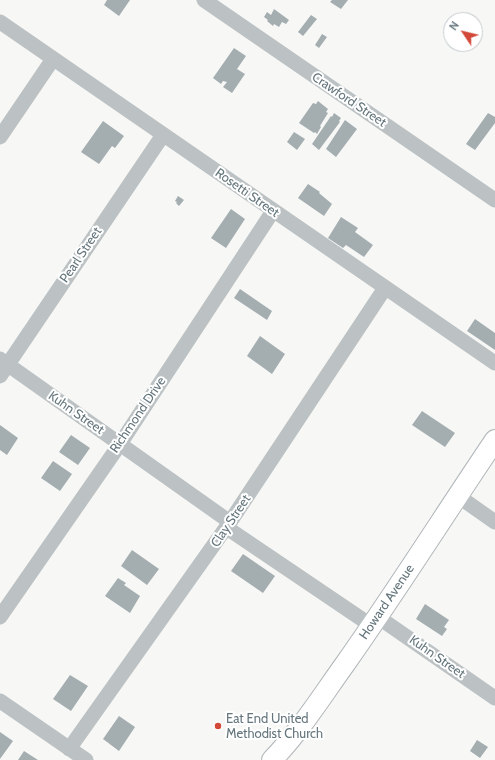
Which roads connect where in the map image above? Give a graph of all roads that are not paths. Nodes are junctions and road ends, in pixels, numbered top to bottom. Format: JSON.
{"nodes":[{"id":1,"x":204,"y":0,"type":"edge"},
{"id":2,"x":0,"y":22,"type":"edge"},
{"id":3,"x":53,"y":59,"type":"junction"},
{"id":4,"x":163,"y":135,"type":"junction"},
{"id":5,"x":0,"y":137,"type":"edge"},
{"id":6,"x":495,"y":200,"type":"edge"},
{"id":7,"x":274,"y":211,"type":"junction"},
{"id":8,"x":385,"y":288,"type":"junction"},
{"id":9,"x":495,"y":363,"type":"edge"},
{"id":10,"x":3,"y":366,"type":"edge"},
{"id":11,"x":495,"y":440,"type":"edge"},
{"id":12,"x":120,"y":444,"type":"junction"},
{"id":13,"x":458,"y":496,"type":"junction"},
{"id":14,"x":495,"y":522,"type":"edge"},
{"id":15,"x":228,"y":525,"type":"junction"},
{"id":16,"x":0,"y":617,"type":"edge"},
{"id":17,"x":375,"y":622,"type":"junction"},
{"id":18,"x":495,"y":698,"type":"edge"},
{"id":19,"x":0,"y":701,"type":"edge"},
{"id":20,"x":69,"y":748,"type":"junction"},
{"id":21,"x":86,"y":760,"type":"edge"},
{"id":22,"x":272,"y":760,"type":"edge"}],
"edges":[{"from":1,"to":6,"type":"street","name":"Crawford Street"},
{"from":2,"to":3,"type":"street","name":"Rosetti Street"},
{"from":3,"to":4,"type":"street","name":"Rosetti Street"},
{"from":3,"to":5,"type":"street"},
{"from":4,"to":7,"type":"street","name":"Rosetti Street"},
{"from":4,"to":10,"type":"street","name":"Pearl Street"},
{"from":7,"to":8,"type":"street","name":"Rosetti Street"},
{"from":7,"to":12,"type":"street","name":"Richmond Drive"},
{"from":8,"to":9,"type":"street","name":"Rosetti Street"},
{"from":8,"to":15,"type":"street","name":"Clay Street"},
{"from":10,"to":12,"type":"street","name":"Kuhn Street"},
{"from":11,"to":13,"type":"main road","name":"Howard Avenue"},
{"from":12,"to":15,"type":"street","name":"Kuhn Street"},
{"from":12,"to":16,"type":"street","name":"Richmond Drive"},
{"from":13,"to":14,"type":"street"},
{"from":13,"to":17,"type":"main road","name":"Howard Avenue"},
{"from":15,"to":17,"type":"street","name":"Kuhn Street"},
{"from":15,"to":20,"type":"street","name":"Clay Street"},
{"from":17,"to":18,"type":"street","name":"Kuhn Street"},
{"from":17,"to":22,"type":"main road","name":"Howard Avenue"},
{"from":19,"to":20,"type":"street"},
{"from":20,"to":21,"type":"street"}]}
